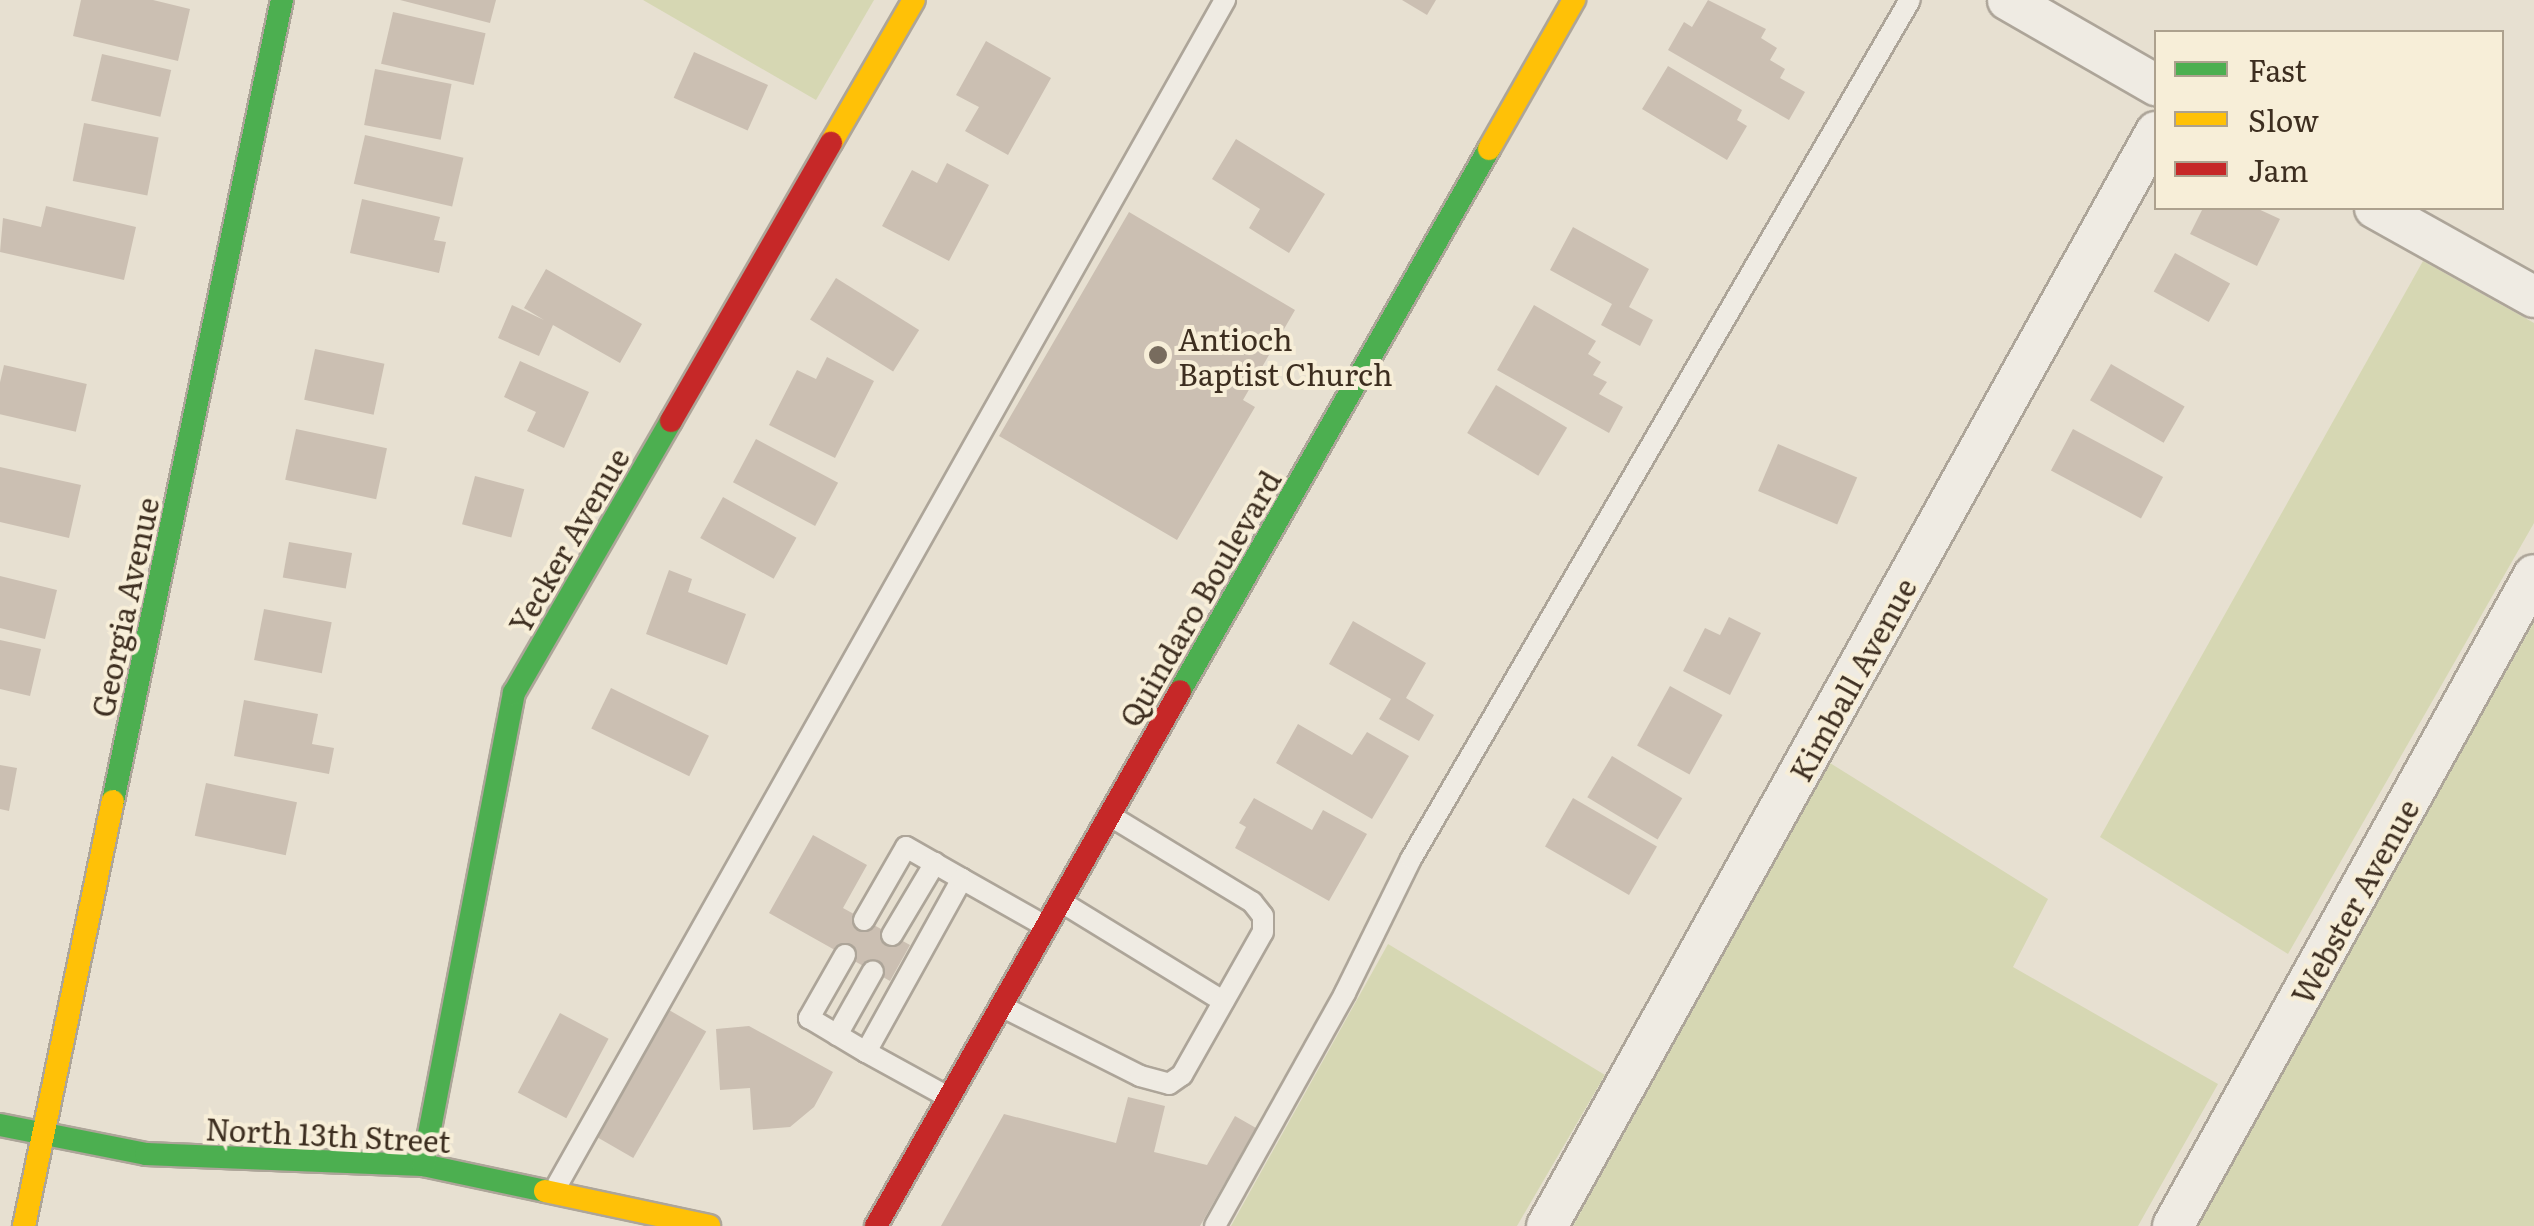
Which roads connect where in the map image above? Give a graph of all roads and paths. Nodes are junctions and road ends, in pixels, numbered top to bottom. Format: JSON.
{"nodes":[{"id":1,"x":282,"y":0,"type":"edge"},
{"id":2,"x":914,"y":0,"type":"edge"},
{"id":3,"x":1225,"y":0,"type":"edge"},
{"id":4,"x":1574,"y":0,"type":"edge"},
{"id":5,"x":1910,"y":0,"type":"edge"},
{"id":6,"x":2008,"y":0,"type":"edge"},
{"id":7,"x":2154,"y":84,"type":"edge"},
{"id":8,"x":2154,"y":136,"type":"edge"},
{"id":9,"x":2379,"y":210,"type":"edge"},
{"id":10,"x":2534,"y":297,"type":"edge"},
{"id":11,"x":2534,"y":575,"type":"edge"},
{"id":12,"x":1110,"y":816,"type":"junction"},
{"id":13,"x":935,"y":863,"type":"junction"},
{"id":14,"x":962,"y":879,"type":"junction"},
{"id":15,"x":1061,"y":902,"type":"junction"},
{"id":16,"x":864,"y":920,"type":"dead end"},
{"id":17,"x":1047,"y":927,"type":"junction"},
{"id":18,"x":892,"y":935,"type":"dead end"},
{"id":19,"x":845,"y":955,"type":"dead end"},
{"id":20,"x":873,"y":971,"type":"dead end"},
{"id":21,"x":1224,"y":1001,"type":"junction"},
{"id":22,"x":1002,"y":1006,"type":"junction"},
{"id":23,"x":837,"y":1034,"type":"junction"},
{"id":24,"x":866,"y":1052,"type":"junction"},
{"id":25,"x":949,"y":1098,"type":"junction"},
{"id":26,"x":0,"y":1125,"type":"edge"},
{"id":27,"x":44,"y":1135,"type":"junction"},
{"id":28,"x":423,"y":1165,"type":"junction"},
{"id":29,"x":554,"y":1190,"type":"junction"},
{"id":30,"x":653,"y":1220,"type":"edge"},
{"id":31,"x":24,"y":1226,"type":"edge"},
{"id":32,"x":710,"y":1226,"type":"edge"},
{"id":33,"x":876,"y":1226,"type":"edge"},
{"id":34,"x":1216,"y":1226,"type":"edge"},
{"id":35,"x":1547,"y":1226,"type":"edge"},
{"id":36,"x":2173,"y":1226,"type":"edge"}],
"edges":[{"from":1,"to":27,"type":"street","name":"Georgia Avenue"},
{"from":2,"to":28,"type":"street","name":"Yecker Avenue"},
{"from":3,"to":29,"type":"lane"},
{"from":4,"to":12,"type":"street","name":"Quindaro Boulevard"},
{"from":5,"to":34,"type":"lane"},
{"from":6,"to":7,"type":"street"},
{"from":8,"to":35,"type":"street","name":"Kimball Avenue"},
{"from":9,"to":10,"type":"street"},
{"from":11,"to":36,"type":"street","name":"Webster Avenue"},
{"from":12,"to":15,"type":"street","name":"Quindaro Boulevard"},
{"from":12,"to":21,"type":"lane"},
{"from":13,"to":14,"type":"lane"},
{"from":13,"to":16,"type":"lane"},
{"from":13,"to":18,"type":"lane"},
{"from":14,"to":17,"type":"lane"},
{"from":14,"to":24,"type":"lane"},
{"from":15,"to":17,"type":"street","name":"Quindaro Boulevard"},
{"from":15,"to":21,"type":"lane"},
{"from":17,"to":22,"type":"street","name":"Quindaro Boulevard"},
{"from":19,"to":23,"type":"lane"},
{"from":20,"to":23,"type":"lane"},
{"from":21,"to":22,"type":"lane"},
{"from":22,"to":25,"type":"street","name":"Quindaro Boulevard"},
{"from":23,"to":24,"type":"lane"},
{"from":24,"to":25,"type":"lane"},
{"from":25,"to":33,"type":"street","name":"Quindaro Boulevard"},
{"from":26,"to":27,"type":"street","name":"North 13th Street"},
{"from":27,"to":28,"type":"street","name":"North 13th Street"},
{"from":27,"to":31,"type":"street","name":"Georgia Avenue"},
{"from":28,"to":29,"type":"street","name":"North 13th Street"},
{"from":29,"to":30,"type":"street","name":"North 13th Street"},
{"from":30,"to":32,"type":"street","name":"North 13th Street"}]}
